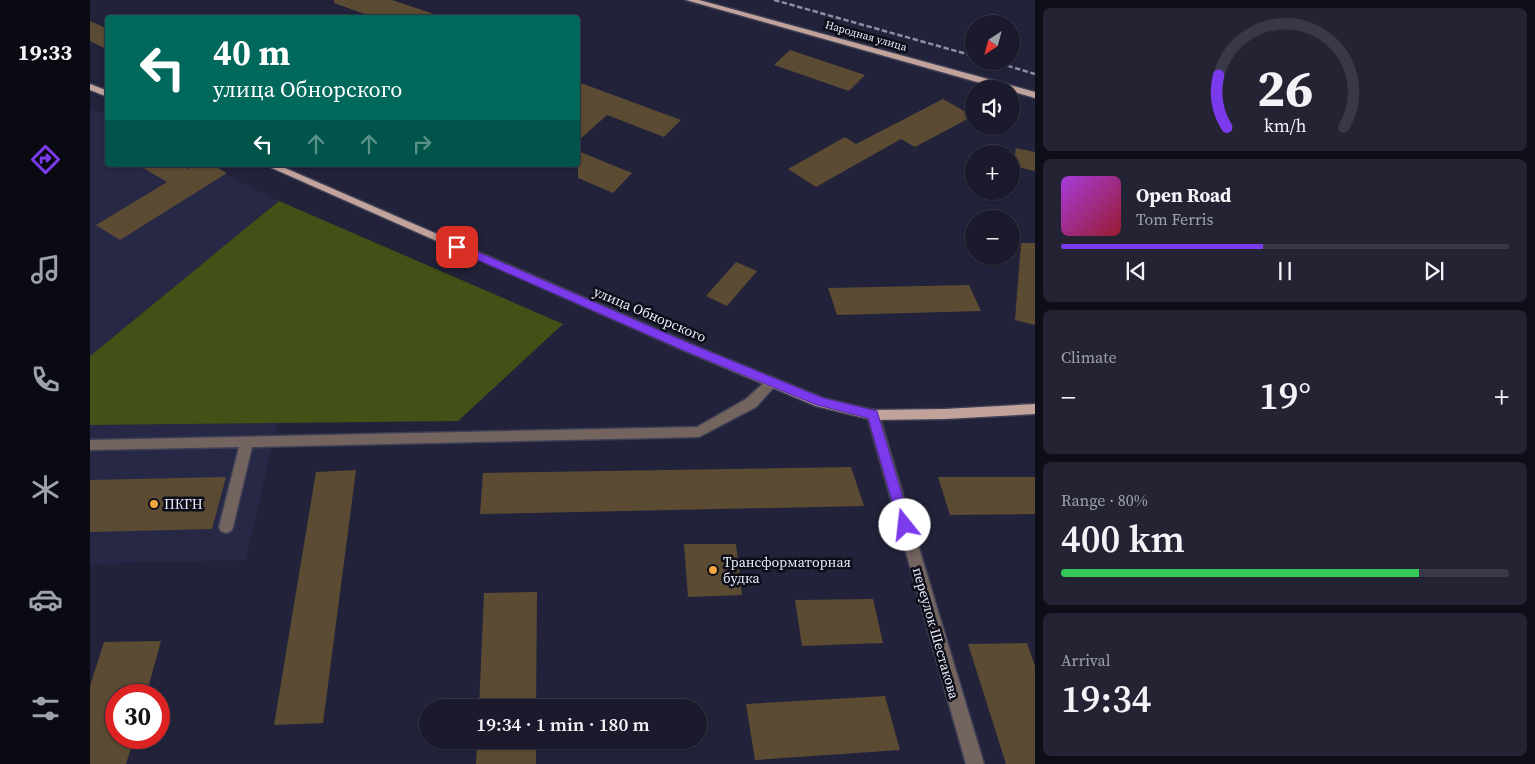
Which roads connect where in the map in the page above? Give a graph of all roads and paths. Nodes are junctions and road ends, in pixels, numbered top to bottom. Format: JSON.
{"nodes":[{"id":1,"x":690,"y":0,"type":"edge"},
{"id":2,"x":90,"y":87,"type":"edge"},
{"id":3,"x":105,"y":93,"type":"edge"},
{"id":4,"x":1035,"y":95,"type":"edge"},
{"id":5,"x":275,"y":167,"type":"edge"},
{"id":6,"x":772,"y":382,"type":"junction"},
{"id":7,"x":1035,"y":409,"type":"edge"},
{"id":8,"x":873,"y":415,"type":"junction"},
{"id":9,"x":247,"y":442,"type":"junction"},
{"id":10,"x":90,"y":445,"type":"edge"},
{"id":11,"x":226,"y":527,"type":"dead end"},
{"id":12,"x":975,"y":764,"type":"edge"}],
"edges":[{"from":1,"to":4,"type":"main road","name":"Народная улица"},
{"from":2,"to":3,"type":"main road"},
{"from":5,"to":6,"type":"main road","name":"улица Обнорского"},
{"from":6,"to":8,"type":"main road","name":"улица Обнорского"},
{"from":6,"to":9,"type":"street"},
{"from":7,"to":8,"type":"main road","name":"улица Обнорского"},
{"from":8,"to":12,"type":"street","name":"переулок Шестакова"},
{"from":9,"to":10,"type":"street"},
{"from":9,"to":11,"type":"street"}]}
